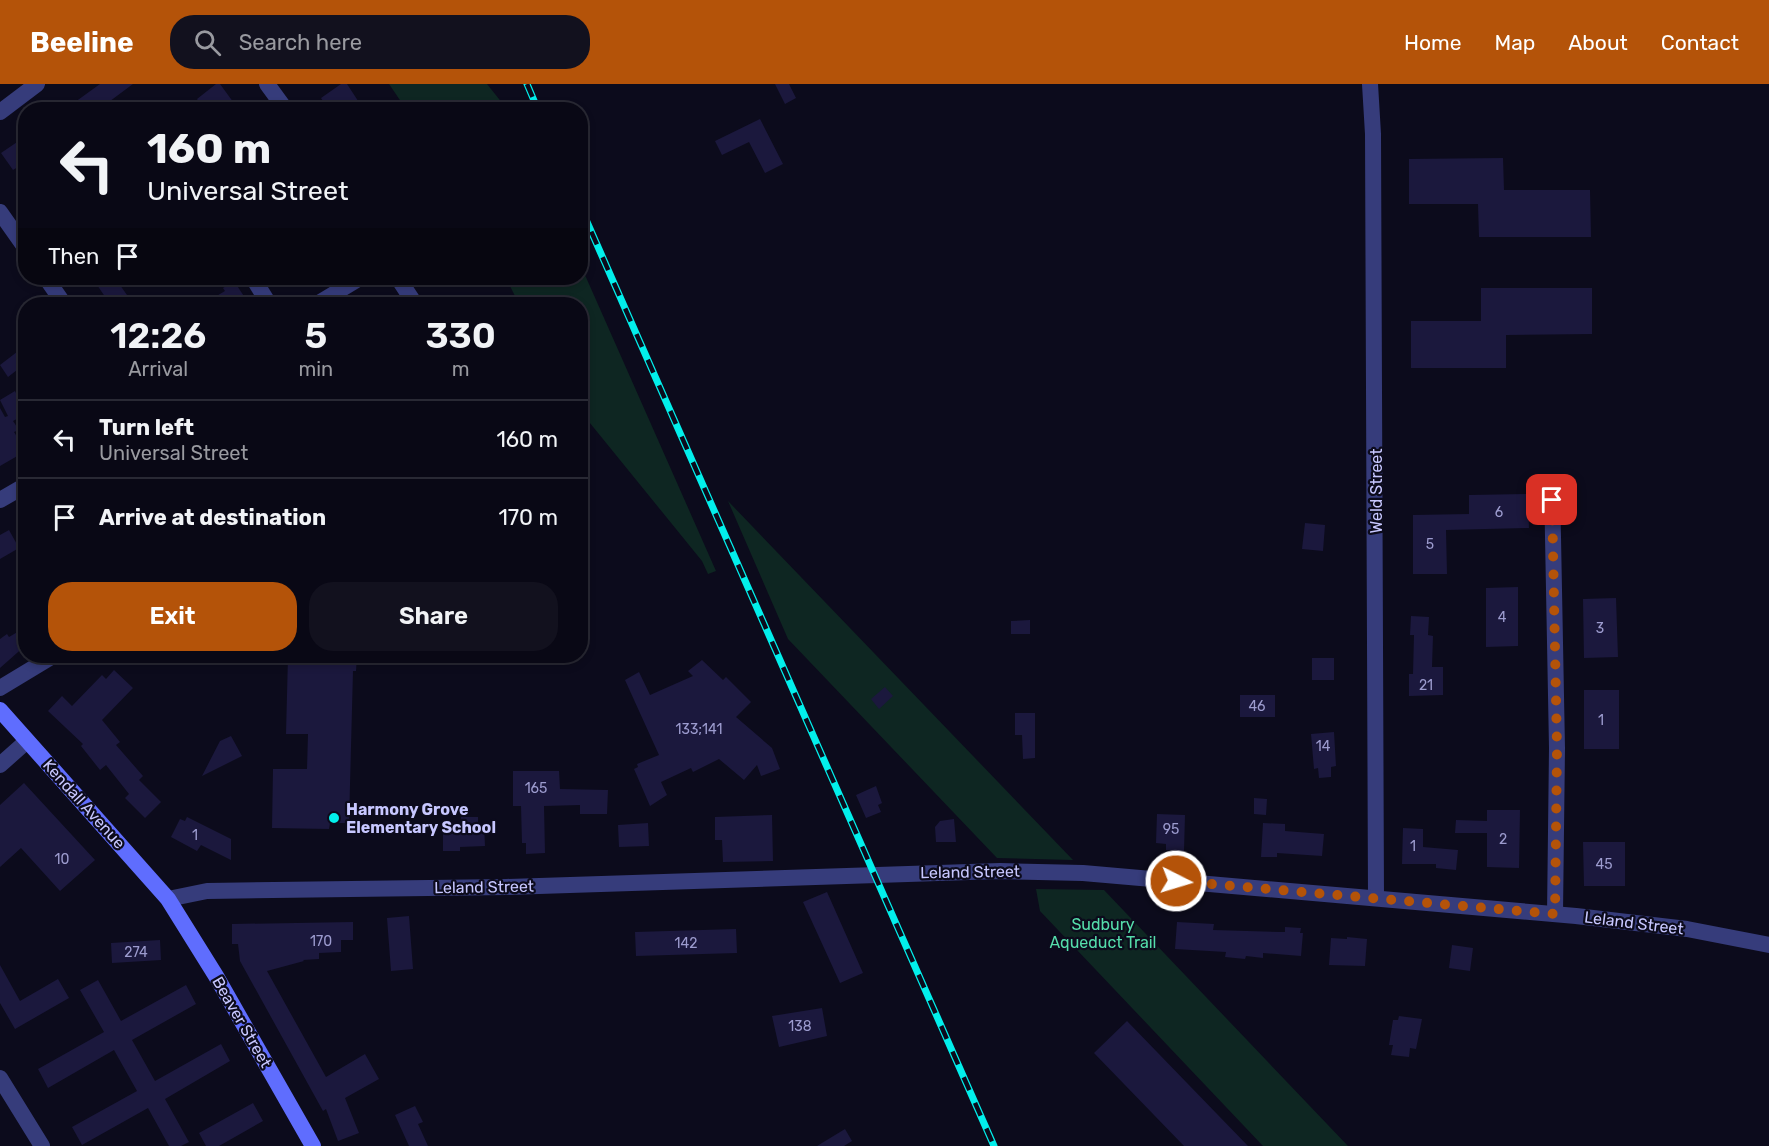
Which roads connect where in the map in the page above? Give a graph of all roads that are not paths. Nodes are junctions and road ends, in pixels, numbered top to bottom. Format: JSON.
{"nodes":[{"id":1,"x":37,"y":84,"type":"edge"},
{"id":2,"x":267,"y":84,"type":"edge"},
{"id":3,"x":1370,"y":84,"type":"edge"},
{"id":4,"x":280,"y":102,"type":"edge"},
{"id":5,"x":0,"y":112,"type":"edge"},
{"id":6,"x":0,"y":212,"type":"edge"},
{"id":7,"x":18,"y":238,"type":"edge"},
{"id":8,"x":348,"y":285,"type":"edge"},
{"id":9,"x":329,"y":297,"type":"edge"},
{"id":10,"x":1552,"y":484,"type":"dead end"},
{"id":11,"x":18,"y":490,"type":"edge"},
{"id":12,"x":0,"y":500,"type":"edge"},
{"id":13,"x":41,"y":663,"type":"edge"},
{"id":14,"x":0,"y":688,"type":"edge"},
{"id":15,"x":0,"y":710,"type":"edge"},
{"id":16,"x":27,"y":741,"type":"junction"},
{"id":17,"x":0,"y":765,"type":"edge"},
{"id":18,"x":1376,"y":898,"type":"junction"},
{"id":19,"x":168,"y":899,"type":"junction"},
{"id":20,"x":1555,"y":914,"type":"junction"},
{"id":21,"x":1769,"y":945,"type":"edge"},
{"id":22,"x":0,"y":1078,"type":"edge"},
{"id":23,"x":42,"y":1146,"type":"edge"},
{"id":24,"x":313,"y":1146,"type":"edge"}],
"edges":[{"from":1,"to":5,"type":"street"},
{"from":2,"to":4,"type":"street"},
{"from":3,"to":18,"type":"street","name":"Weld Street"},
{"from":6,"to":7,"type":"street"},
{"from":8,"to":9,"type":"street"},
{"from":10,"to":20,"type":"street"},
{"from":11,"to":12,"type":"street"},
{"from":13,"to":14,"type":"street"},
{"from":15,"to":16,"type":"main road","name":"Kendall Avenue"},
{"from":16,"to":17,"type":"street"},
{"from":16,"to":19,"type":"main road","name":"Kendall Avenue"},
{"from":18,"to":19,"type":"street","name":"Leland Street"},
{"from":18,"to":20,"type":"street","name":"Leland Street"},
{"from":19,"to":24,"type":"main road","name":"Beaver Street"},
{"from":20,"to":21,"type":"street","name":"Leland Street"},
{"from":22,"to":23,"type":"street"}]}
